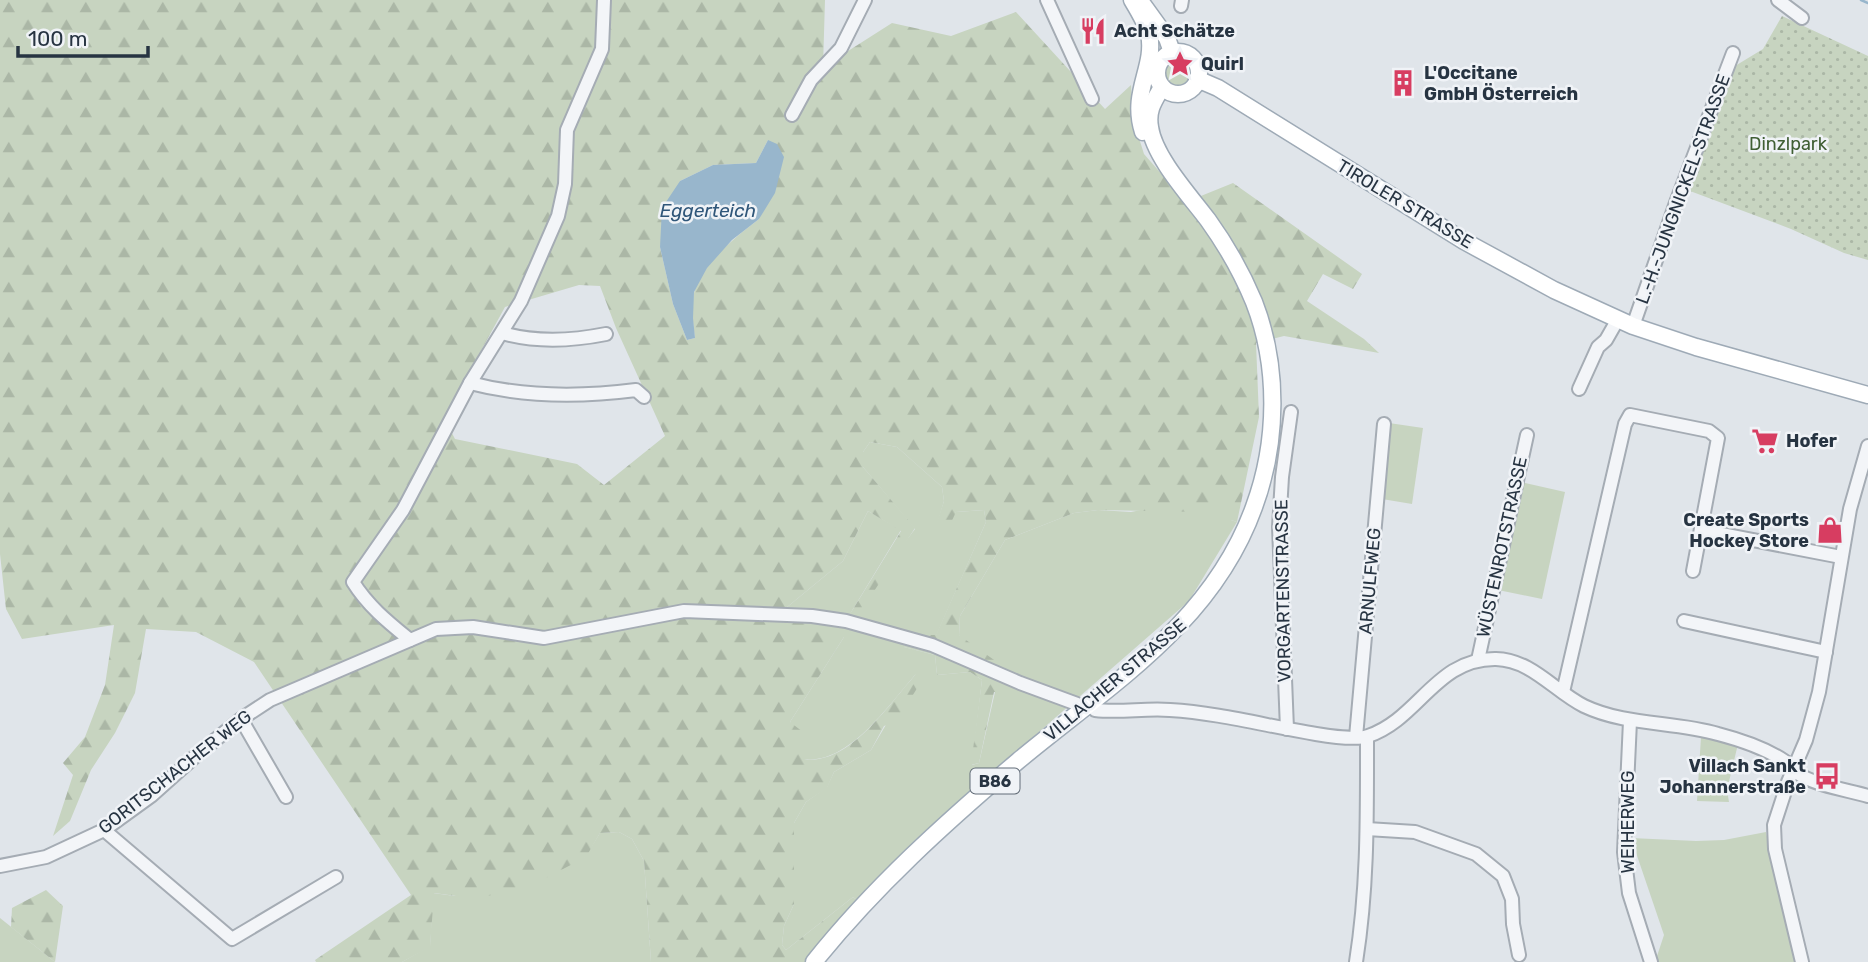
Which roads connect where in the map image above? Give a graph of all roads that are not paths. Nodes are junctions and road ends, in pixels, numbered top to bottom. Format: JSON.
{"nodes":[{"id":1,"x":604,"y":0,"type":"edge"},
{"id":2,"x":865,"y":0,"type":"edge"},
{"id":3,"x":1047,"y":0,"type":"edge"},
{"id":4,"x":1132,"y":0,"type":"edge"},
{"id":5,"x":1140,"y":0,"type":"edge"},
{"id":6,"x":1778,"y":0,"type":"edge"},
{"id":7,"x":1802,"y":18,"type":"dead end"},
{"id":8,"x":1172,"y":52,"type":"junction"},
{"id":9,"x":1733,"y":53,"type":"dead end"},
{"id":10,"x":1197,"y":79,"type":"junction"},
{"id":11,"x":1162,"y":87,"type":"junction"},
{"id":12,"x":1092,"y":99,"type":"dead end"},
{"id":13,"x":792,"y":115,"type":"dead end"},
{"id":14,"x":1165,"y":161,"type":"junction"},
{"id":15,"x":1618,"y":318,"type":"junction"},
{"id":16,"x":1633,"y":326,"type":"junction"},
{"id":17,"x":502,"y":333,"type":"junction"},
{"id":18,"x":606,"y":334,"type":"dead end"},
{"id":19,"x":470,"y":383,"type":"junction"},
{"id":20,"x":1579,"y":390,"type":"dead end"},
{"id":21,"x":1868,"y":395,"type":"edge"},
{"id":22,"x":644,"y":397,"type":"dead end"},
{"id":23,"x":1291,"y":412,"type":"dead end"},
{"id":24,"x":1384,"y":424,"type":"dead end"},
{"id":25,"x":1527,"y":435,"type":"dead end"},
{"id":26,"x":1868,"y":446,"type":"edge"},
{"id":27,"x":1701,"y":530,"type":"junction"},
{"id":28,"x":1841,"y":557,"type":"junction"},
{"id":29,"x":1693,"y":570,"type":"dead end"},
{"id":30,"x":1684,"y":621,"type":"dead end"},
{"id":31,"x":410,"y":639,"type":"junction"},
{"id":32,"x":1826,"y":652,"type":"junction"},
{"id":33,"x":1478,"y":660,"type":"junction"},
{"id":34,"x":1563,"y":692,"type":"junction"},
{"id":35,"x":1077,"y":704,"type":"dead end"},
{"id":36,"x":1096,"y":710,"type":"dead end"},
{"id":37,"x":241,"y":719,"type":"junction"},
{"id":38,"x":1630,"y":721,"type":"junction"},
{"id":39,"x":1287,"y":729,"type":"junction"},
{"id":40,"x":1361,"y":737,"type":"junction"},
{"id":41,"x":1793,"y":768,"type":"junction"},
{"id":42,"x":1868,"y":796,"type":"edge"},
{"id":43,"x":286,"y":797,"type":"dead end"},
{"id":44,"x":104,"y":830,"type":"junction"},
{"id":45,"x":1367,"y":830,"type":"junction"},
{"id":46,"x":0,"y":866,"type":"edge"},
{"id":47,"x":336,"y":877,"type":"dead end"},
{"id":48,"x":1519,"y":955,"type":"dead end"},
{"id":49,"x":814,"y":962,"type":"edge"},
{"id":50,"x":1356,"y":962,"type":"edge"},
{"id":51,"x":1651,"y":962,"type":"edge"},
{"id":52,"x":1802,"y":962,"type":"edge"}],
"edges":[{"from":1,"to":17,"type":"street"},
{"from":2,"to":13,"type":"street"},
{"from":3,"to":12,"type":"street"},
{"from":4,"to":14,"type":"main road","number":"B86"},
{"from":5,"to":8,"type":"main road"},
{"from":6,"to":7,"type":"street"},
{"from":8,"to":10,"type":"main road"},
{"from":8,"to":11,"type":"main road"},
{"from":9,"to":16,"type":"street","name":"L.-H.-JUNGNICKEL-STRASSE"},
{"from":10,"to":11,"type":"main road"},
{"from":10,"to":15,"type":"main road","name":"TIROLER STRASSE"},
{"from":11,"to":14,"type":"main road","number":"B86"},
{"from":14,"to":49,"type":"main road","name":"VILLACHER STRASSE","number":"B86"},
{"from":15,"to":16,"type":"main road","name":"TIROLER STRASSE"},
{"from":15,"to":20,"type":"street"},
{"from":16,"to":21,"type":"main road","name":"TIROLER STRASSE"},
{"from":17,"to":18,"type":"street"},
{"from":17,"to":19,"type":"street"},
{"from":19,"to":22,"type":"street"},
{"from":19,"to":31,"type":"street"},
{"from":23,"to":39,"type":"street","name":"VORGARTENSTRASSE"},
{"from":24,"to":40,"type":"street","name":"ARNULFWEG"},
{"from":25,"to":33,"type":"street","name":"WÜSTENROTSTRASSE"},
{"from":26,"to":28,"type":"street"},
{"from":27,"to":28,"type":"street"},
{"from":27,"to":29,"type":"street"},
{"from":27,"to":34,"type":"street"},
{"from":28,"to":32,"type":"street"},
{"from":30,"to":32,"type":"street"},
{"from":31,"to":35,"type":"street","name":"GORITSCHACHER WEG"},
{"from":31,"to":37,"type":"street","name":"GORITSCHACHER WEG"},
{"from":32,"to":41,"type":"street"},
{"from":33,"to":34,"type":"street"},
{"from":33,"to":40,"type":"street"},
{"from":34,"to":38,"type":"street"},
{"from":36,"to":39,"type":"street"},
{"from":37,"to":43,"type":"street"},
{"from":37,"to":44,"type":"street","name":"GORITSCHACHER WEG"},
{"from":38,"to":41,"type":"street"},
{"from":38,"to":51,"type":"street","name":"WEIHERWEG"},
{"from":39,"to":40,"type":"street"},
{"from":40,"to":45,"type":"street","name":"ARNULFWEG"},
{"from":41,"to":42,"type":"street"},
{"from":41,"to":52,"type":"street"},
{"from":44,"to":46,"type":"street","name":"GORITSCHACHER WEG"},
{"from":44,"to":47,"type":"street"},
{"from":45,"to":48,"type":"street"},
{"from":45,"to":50,"type":"street","name":"ARNULFWEG"}]}
